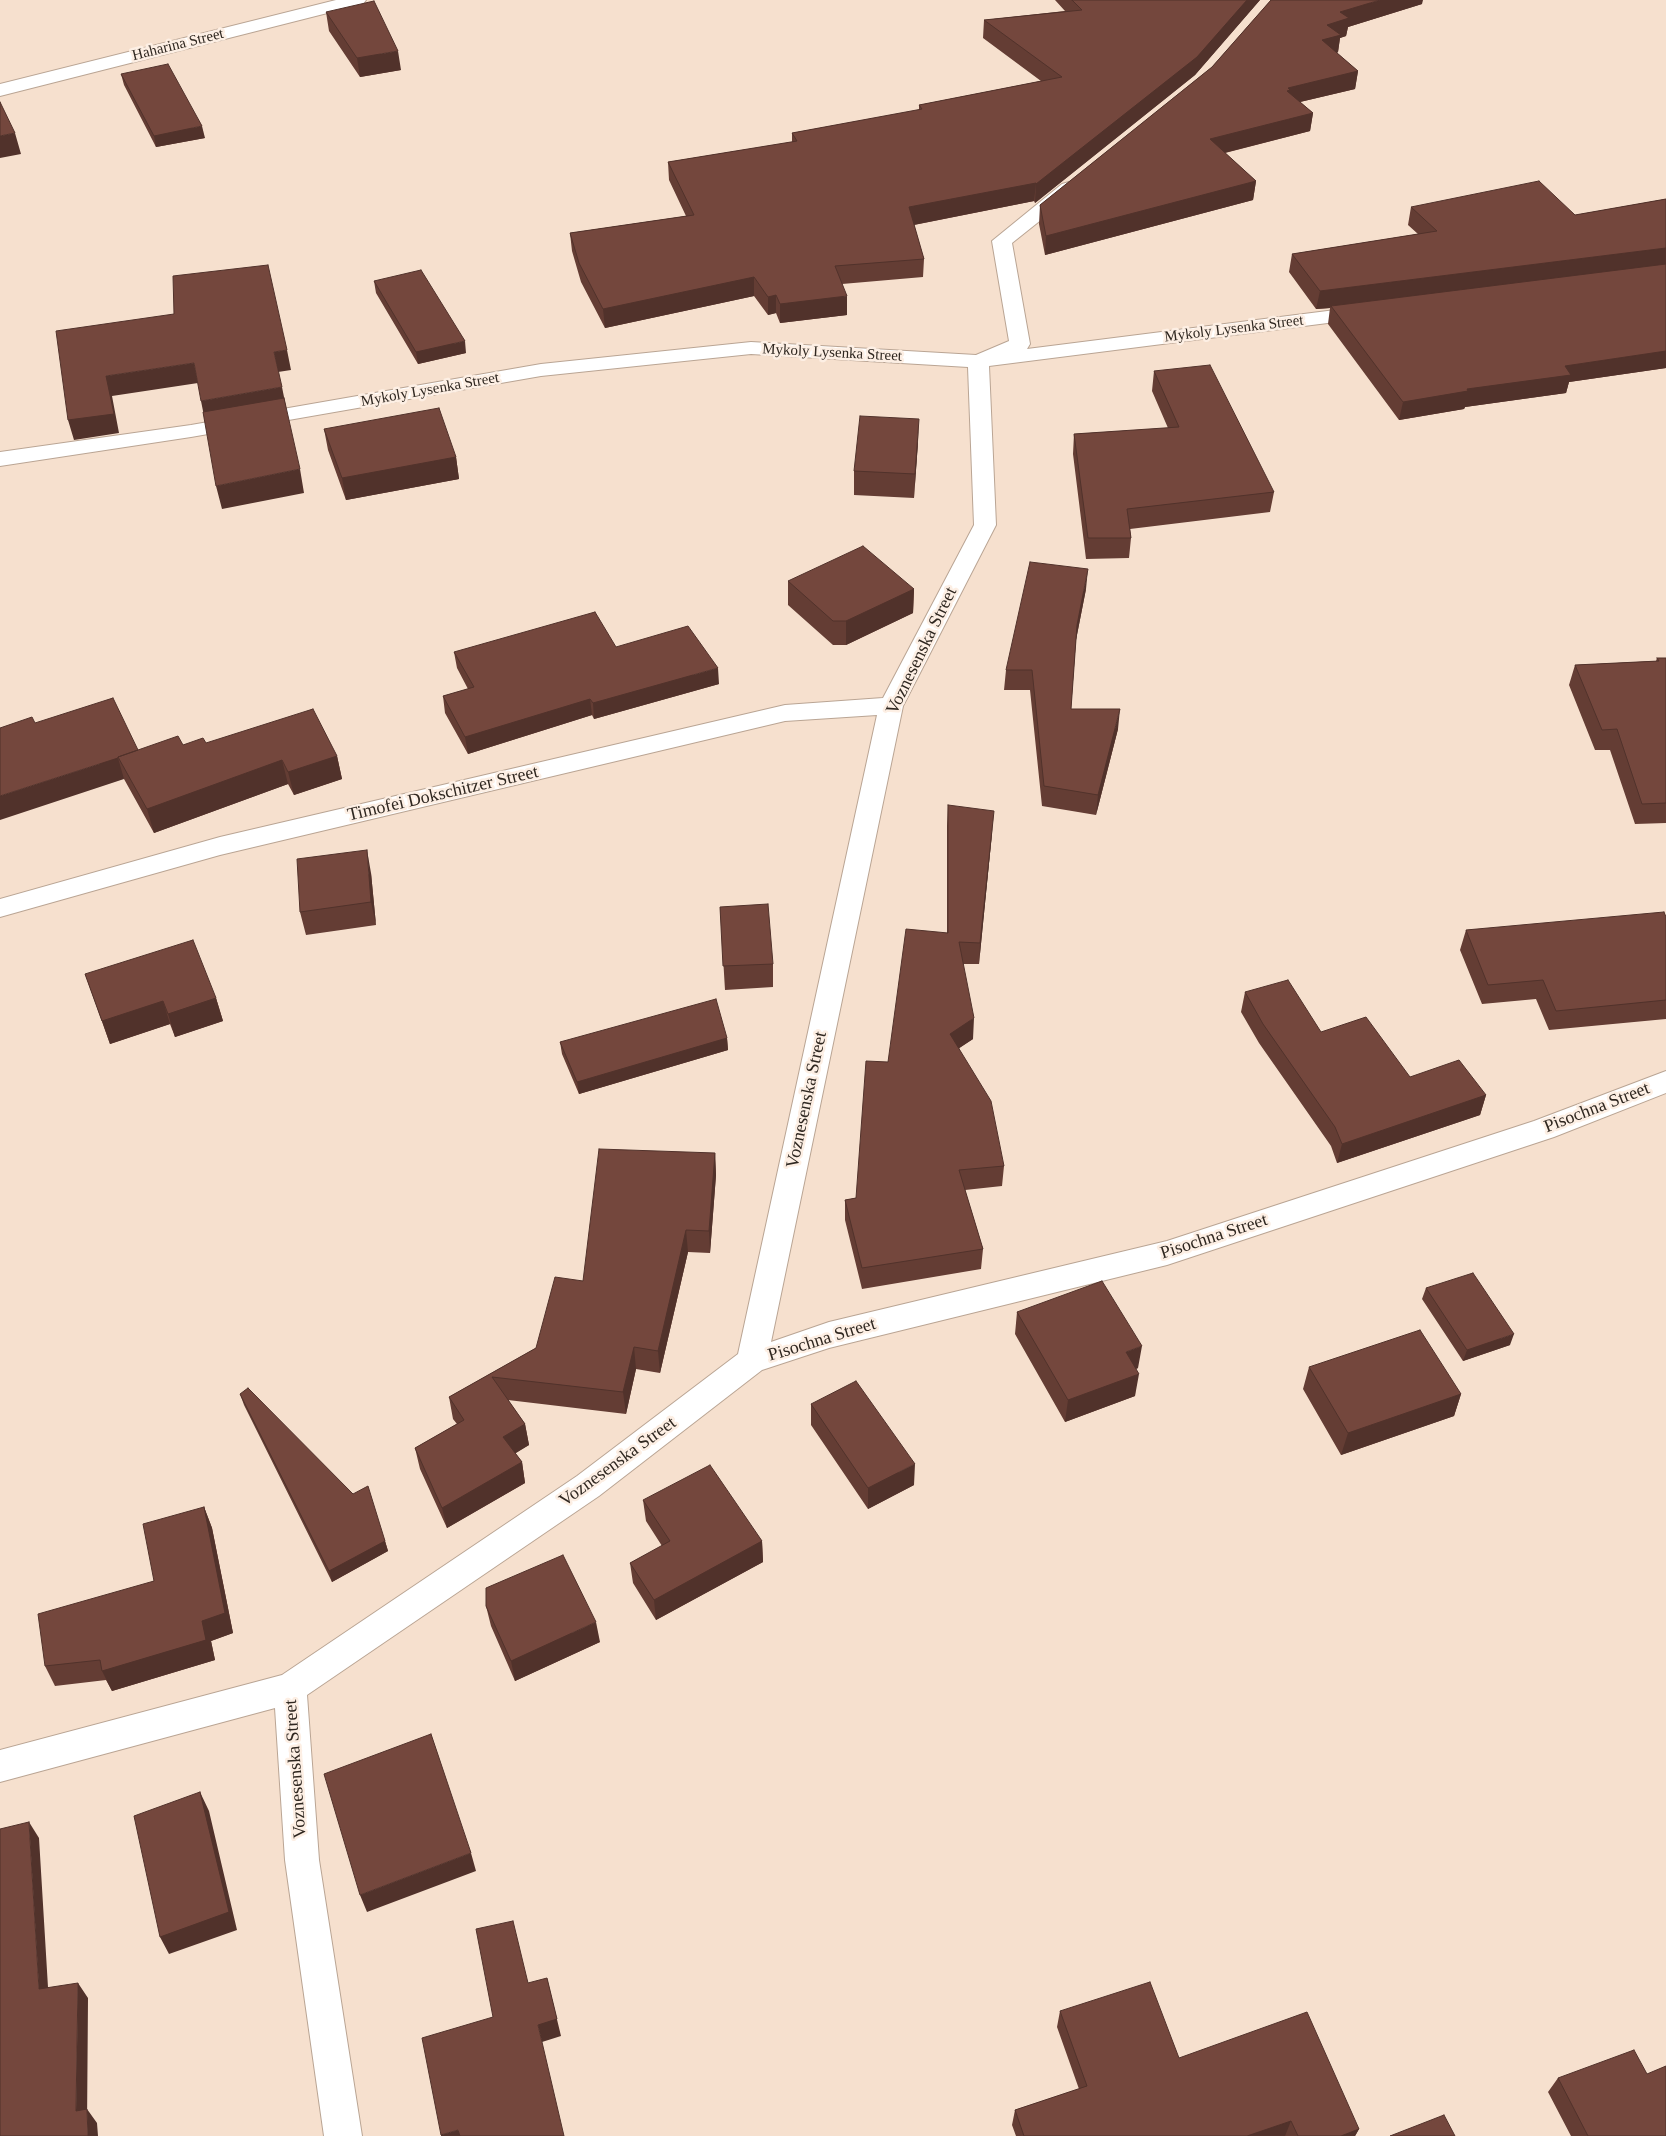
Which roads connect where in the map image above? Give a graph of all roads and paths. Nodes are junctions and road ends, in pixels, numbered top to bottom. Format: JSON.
{"nodes":[{"id":1,"x":357,"y":0,"type":"edge"},
{"id":2,"x":0,"y":90,"type":"edge"},
{"id":3,"x":1086,"y":173,"type":"edge"},
{"id":4,"x":1382,"y":310,"type":"edge"},
{"id":5,"x":978,"y":361,"type":"junction"},
{"id":6,"x":0,"y":459,"type":"edge"},
{"id":7,"x":891,"y":706,"type":"junction"},
{"id":8,"x":0,"y":908,"type":"edge"},
{"id":9,"x":1666,"y":1082,"type":"edge"},
{"id":10,"x":752,"y":1361,"type":"junction"},
{"id":11,"x":290,"y":1688,"type":"junction"},
{"id":12,"x":0,"y":1766,"type":"edge"},
{"id":13,"x":343,"y":2136,"type":"edge"}],
"edges":[{"from":1,"to":2,"type":"street","name":"Haharina Street"},
{"from":3,"to":5,"type":"street"},
{"from":4,"to":5,"type":"street","name":"Mykoly Lysenka Street"},
{"from":5,"to":6,"type":"street","name":"Mykoly Lysenka Street"},
{"from":5,"to":7,"type":"street","name":"Voznesenska Street"},
{"from":7,"to":8,"type":"street","name":"Timofei Dokschitzer Street"},
{"from":7,"to":10,"type":"street","name":"Voznesenska Street"},
{"from":9,"to":10,"type":"street","name":"Pisochna Street"},
{"from":10,"to":11,"type":"street","name":"Voznesenska Street"},
{"from":11,"to":12,"type":"street"},
{"from":11,"to":13,"type":"street","name":"Voznesenska Street"}]}
